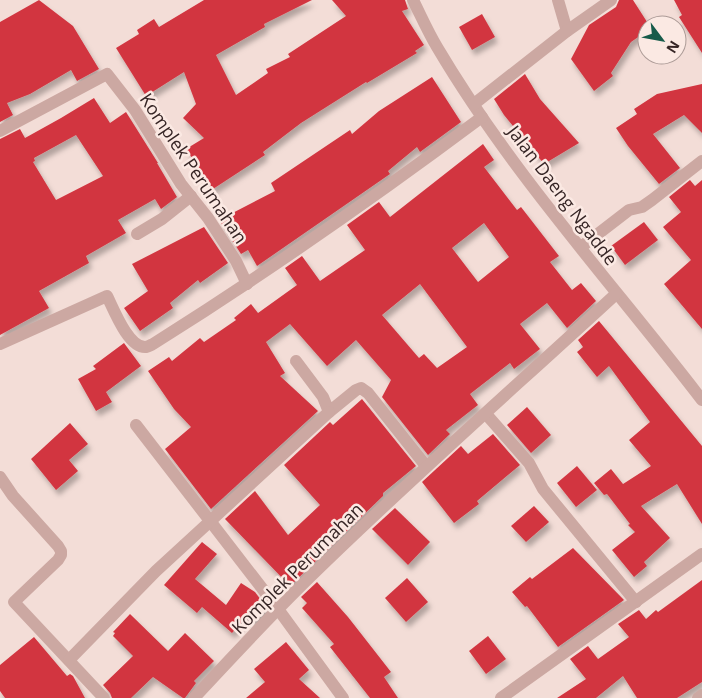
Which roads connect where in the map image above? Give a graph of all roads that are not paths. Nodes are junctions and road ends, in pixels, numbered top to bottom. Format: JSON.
{"nodes":[{"id":1,"x":413,"y":0,"type":"edge"},
{"id":2,"x":558,"y":0,"type":"edge"},
{"id":3,"x":611,"y":0,"type":"edge"},
{"id":4,"x":568,"y":31,"type":"junction"},
{"id":5,"x":474,"y":104,"type":"junction"},
{"id":6,"x":482,"y":117,"type":"junction"},
{"id":7,"x":0,"y":131,"type":"edge"},
{"id":8,"x":702,"y":161,"type":"edge"},
{"id":9,"x":191,"y":196,"type":"junction"},
{"id":10,"x":137,"y":234,"type":"dead end"},
{"id":11,"x":581,"y":247,"type":"junction"},
{"id":12,"x":247,"y":284,"type":"junction"},
{"id":13,"x":616,"y":294,"type":"junction"},
{"id":14,"x":0,"y":344,"type":"edge"},
{"id":15,"x":296,"y":362,"type":"dead end"},
{"id":16,"x":702,"y":400,"type":"edge"},
{"id":17,"x":329,"y":412,"type":"junction"},
{"id":18,"x":486,"y":414,"type":"junction"},
{"id":19,"x":136,"y":425,"type":"dead end"},
{"id":20,"x":426,"y":466,"type":"junction"},
{"id":21,"x":0,"y":477,"type":"edge"},
{"id":22,"x":210,"y":520,"type":"junction"},
{"id":23,"x":702,"y":554,"type":"edge"},
{"id":24,"x":636,"y":602,"type":"junction"},
{"id":25,"x":278,"y":609,"type":"junction"},
{"id":26,"x":69,"y":660,"type":"junction"},
{"id":27,"x":702,"y":695,"type":"edge"},
{"id":28,"x":104,"y":698,"type":"edge"},
{"id":29,"x":194,"y":698,"type":"edge"},
{"id":30,"x":343,"y":698,"type":"edge"},
{"id":31,"x":503,"y":698,"type":"edge"},
{"id":32,"x":698,"y":698,"type":"edge"}],
"edges":[{"from":1,"to":5,"type":"street","name":"Jalan Daeng Ngadde"},
{"from":2,"to":4,"type":"street"},
{"from":3,"to":4,"type":"street"},
{"from":4,"to":5,"type":"street"},
{"from":5,"to":6,"type":"street","name":"Jalan Daeng Ngadde"},
{"from":6,"to":11,"type":"street","name":"Jalan Daeng Ngadde"},
{"from":6,"to":12,"type":"street"},
{"from":7,"to":9,"type":"street","name":"Komplek Perumahan"},
{"from":8,"to":11,"type":"street"},
{"from":9,"to":10,"type":"street"},
{"from":9,"to":12,"type":"street","name":"Komplek Perumahan"},
{"from":11,"to":13,"type":"street","name":"Jalan Daeng Ngadde"},
{"from":12,"to":14,"type":"street"},
{"from":13,"to":16,"type":"street","name":"Jalan Daeng Ngadde"},
{"from":13,"to":18,"type":"street","name":"Komplek Perumahan"},
{"from":15,"to":17,"type":"street"},
{"from":17,"to":20,"type":"street"},
{"from":17,"to":22,"type":"street"},
{"from":18,"to":20,"type":"street","name":"Komplek Perumahan"},
{"from":18,"to":24,"type":"street"},
{"from":19,"to":22,"type":"street"},
{"from":20,"to":25,"type":"street","name":"Komplek Perumahan"},
{"from":21,"to":26,"type":"street"},
{"from":22,"to":25,"type":"street"},
{"from":22,"to":26,"type":"street"},
{"from":23,"to":24,"type":"street"},
{"from":24,"to":31,"type":"street"},
{"from":25,"to":29,"type":"street","name":"Komplek Perumahan"},
{"from":25,"to":30,"type":"street"},
{"from":26,"to":28,"type":"street"},
{"from":27,"to":32,"type":"street"}]}
